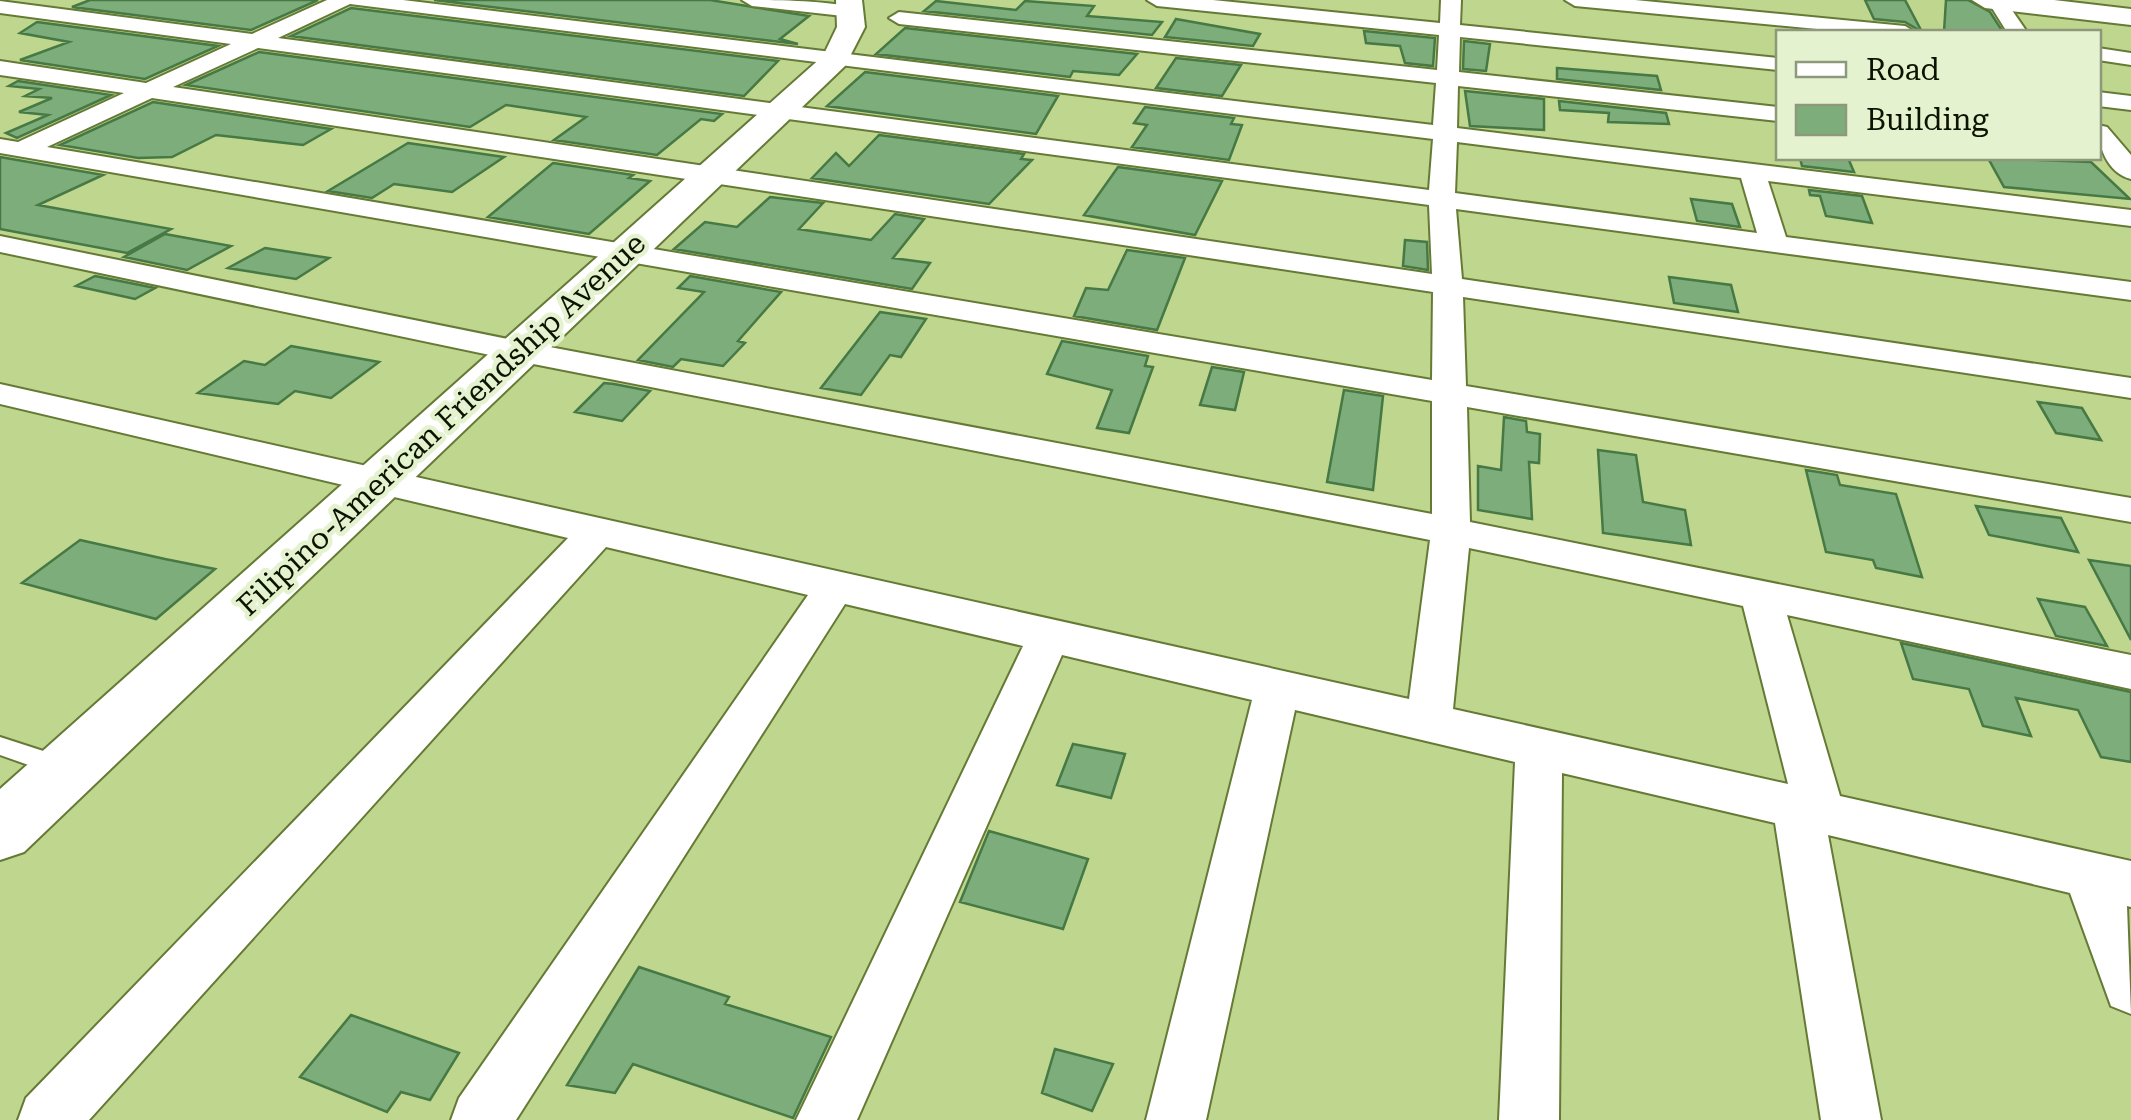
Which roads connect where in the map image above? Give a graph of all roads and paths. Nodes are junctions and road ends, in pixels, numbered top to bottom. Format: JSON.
{"nodes":[{"id":1,"x":343,"y":0,"type":"edge"},
{"id":2,"x":356,"y":0,"type":"edge"},
{"id":3,"x":752,"y":0,"type":"edge"},
{"id":4,"x":919,"y":0,"type":"edge"},
{"id":5,"x":1156,"y":0,"type":"edge"},
{"id":6,"x":1575,"y":0,"type":"edge"},
{"id":7,"x":1985,"y":0,"type":"edge"},
{"id":8,"x":1996,"y":1,"type":"edge"},
{"id":9,"x":0,"y":8,"type":"edge"},
{"id":10,"x":1450,"y":14,"type":"edge"},
{"id":11,"x":2131,"y":17,"type":"edge"},
{"id":12,"x":899,"y":18,"type":"junction"},
{"id":13,"x":855,"y":23,"type":"edge"},
{"id":14,"x":1884,"y":30,"type":"edge"},
{"id":15,"x":2017,"y":30,"type":"edge"},
{"id":16,"x":254,"y":41,"type":"junction"},
{"id":17,"x":1672,"y":53,"type":"junction"},
{"id":18,"x":2101,"y":54,"type":"edge"},
{"id":19,"x":2131,"y":58,"type":"edge"},
{"id":20,"x":0,"y":68,"type":"edge"},
{"id":21,"x":1776,"y":68,"type":"edge"},
{"id":22,"x":1449,"y":77,"type":"junction"},
{"id":23,"x":145,"y":90,"type":"junction"},
{"id":24,"x":1762,"y":92,"type":"edge"},
{"id":25,"x":2101,"y":98,"type":"edge"},
{"id":26,"x":2131,"y":103,"type":"edge"},
{"id":27,"x":779,"y":113,"type":"junction"},
{"id":28,"x":1444,"y":130,"type":"junction"},
{"id":29,"x":1681,"y":132,"type":"junction"},
{"id":30,"x":2101,"y":136,"type":"edge"},
{"id":31,"x":7,"y":152,"type":"edge"},
{"id":32,"x":2119,"y":157,"type":"edge"},
{"id":33,"x":1813,"y":168,"type":"edge"},
{"id":34,"x":1752,"y":170,"type":"junction"},
{"id":35,"x":710,"y":176,"type":"junction"},
{"id":36,"x":1442,"y":198,"type":"junction"},
{"id":37,"x":2131,"y":218,"type":"edge"},
{"id":38,"x":1774,"y":243,"type":"junction"},
{"id":39,"x":0,"y":244,"type":"edge"},
{"id":40,"x":623,"y":255,"type":"junction"},
{"id":41,"x":1448,"y":287,"type":"junction"},
{"id":42,"x":2131,"y":292,"type":"edge"},
{"id":43,"x":518,"y":351,"type":"junction"},
{"id":44,"x":2131,"y":388,"type":"edge"},
{"id":45,"x":1448,"y":392,"type":"junction"},
{"id":46,"x":0,"y":394,"type":"edge"},
{"id":47,"x":376,"y":483,"type":"junction"},
{"id":48,"x":2131,"y":510,"type":"edge"},
{"id":49,"x":599,"y":530,"type":"junction"},
{"id":50,"x":1451,"y":531,"type":"junction"},
{"id":51,"x":834,"y":588,"type":"junction"},
{"id":52,"x":1761,"y":596,"type":"junction"},
{"id":53,"x":1049,"y":636,"type":"junction"},
{"id":54,"x":2131,"y":672,"type":"edge"},
{"id":55,"x":1278,"y":687,"type":"junction"},
{"id":56,"x":1429,"y":722,"type":"junction"},
{"id":57,"x":0,"y":746,"type":"edge"},
{"id":58,"x":1539,"y":748,"type":"junction"},
{"id":59,"x":68,"y":769,"type":"junction"},
{"id":60,"x":1808,"y":807,"type":"junction"},
{"id":61,"x":0,"y":832,"type":"edge"},
{"id":62,"x":2110,"y":879,"type":"edge"},
{"id":63,"x":2131,"y":987,"type":"edge"},
{"id":64,"x":48,"y":1120,"type":"edge"},
{"id":65,"x":481,"y":1120,"type":"edge"},
{"id":66,"x":826,"y":1120,"type":"edge"},
{"id":67,"x":1176,"y":1120,"type":"edge"},
{"id":68,"x":1529,"y":1120,"type":"edge"},
{"id":69,"x":1851,"y":1120,"type":"edge"}],
"edges":[{"from":1,"to":16,"type":"street"},
{"from":2,"to":13,"type":"street"},
{"from":3,"to":13,"type":"street"},
{"from":4,"to":12,"type":"street"},
{"from":5,"to":10,"type":"street"},
{"from":6,"to":14,"type":"street"},
{"from":7,"to":8,"type":"main road"},
{"from":8,"to":11,"type":"main road"},
{"from":8,"to":15,"type":"street"},
{"from":9,"to":16,"type":"street"},
{"from":10,"to":17,"type":"street"},
{"from":10,"to":22,"type":"street"},
{"from":12,"to":13,"type":"street"},
{"from":12,"to":22,"type":"street"},
{"from":13,"to":27,"type":"main road","name":"Filipino-American Friendship Avenue"},
{"from":13,"to":28,"type":"street"},
{"from":16,"to":23,"type":"street"},
{"from":16,"to":27,"type":"street"},
{"from":17,"to":24,"type":"street"},
{"from":17,"to":29,"type":"street"},
{"from":18,"to":19,"type":"street"},
{"from":20,"to":23,"type":"street"},
{"from":21,"to":24,"type":"street"},
{"from":22,"to":28,"type":"street"},
{"from":22,"to":29,"type":"street"},
{"from":23,"to":31,"type":"street"},
{"from":23,"to":35,"type":"street"},
{"from":24,"to":29,"type":"street"},
{"from":25,"to":26,"type":"street"},
{"from":27,"to":35,"type":"main road","name":"Filipino-American Friendship Avenue"},
{"from":27,"to":36,"type":"street"},
{"from":28,"to":29,"type":"street"},
{"from":28,"to":36,"type":"street"},
{"from":29,"to":34,"type":"street"},
{"from":30,"to":32,"type":"street"},
{"from":31,"to":40,"type":"street"},
{"from":33,"to":34,"type":"street"},
{"from":33,"to":37,"type":"street"},
{"from":34,"to":38,"type":"street"},
{"from":35,"to":40,"type":"main road","name":"Filipino-American Friendship Avenue"},
{"from":35,"to":41,"type":"street"},
{"from":36,"to":38,"type":"street"},
{"from":36,"to":41,"type":"street"},
{"from":38,"to":42,"type":"street"},
{"from":39,"to":43,"type":"street"},
{"from":40,"to":43,"type":"main road","name":"Filipino-American Friendship Avenue"},
{"from":40,"to":45,"type":"street"},
{"from":41,"to":44,"type":"street"},
{"from":41,"to":45,"type":"street"},
{"from":43,"to":47,"type":"main road","name":"Filipino-American Friendship Avenue"},
{"from":43,"to":50,"type":"street"},
{"from":45,"to":48,"type":"street"},
{"from":45,"to":50,"type":"street"},
{"from":46,"to":47,"type":"street"},
{"from":47,"to":49,"type":"street"},
{"from":47,"to":59,"type":"main road","name":"Filipino-American Friendship Avenue"},
{"from":49,"to":51,"type":"street"},
{"from":49,"to":64,"type":"street"},
{"from":50,"to":52,"type":"street"},
{"from":50,"to":56,"type":"street"},
{"from":51,"to":53,"type":"street"},
{"from":51,"to":65,"type":"street"},
{"from":52,"to":54,"type":"street"},
{"from":52,"to":60,"type":"street"},
{"from":53,"to":55,"type":"street"},
{"from":53,"to":66,"type":"street"},
{"from":55,"to":56,"type":"street"},
{"from":55,"to":67,"type":"street"},
{"from":56,"to":58,"type":"street"},
{"from":57,"to":59,"type":"lane"},
{"from":58,"to":60,"type":"street"},
{"from":58,"to":68,"type":"street"},
{"from":59,"to":61,"type":"main road","name":"Filipino-American Friendship Avenue"},
{"from":60,"to":62,"type":"street"},
{"from":60,"to":69,"type":"street"},
{"from":62,"to":63,"type":"street"}]}
